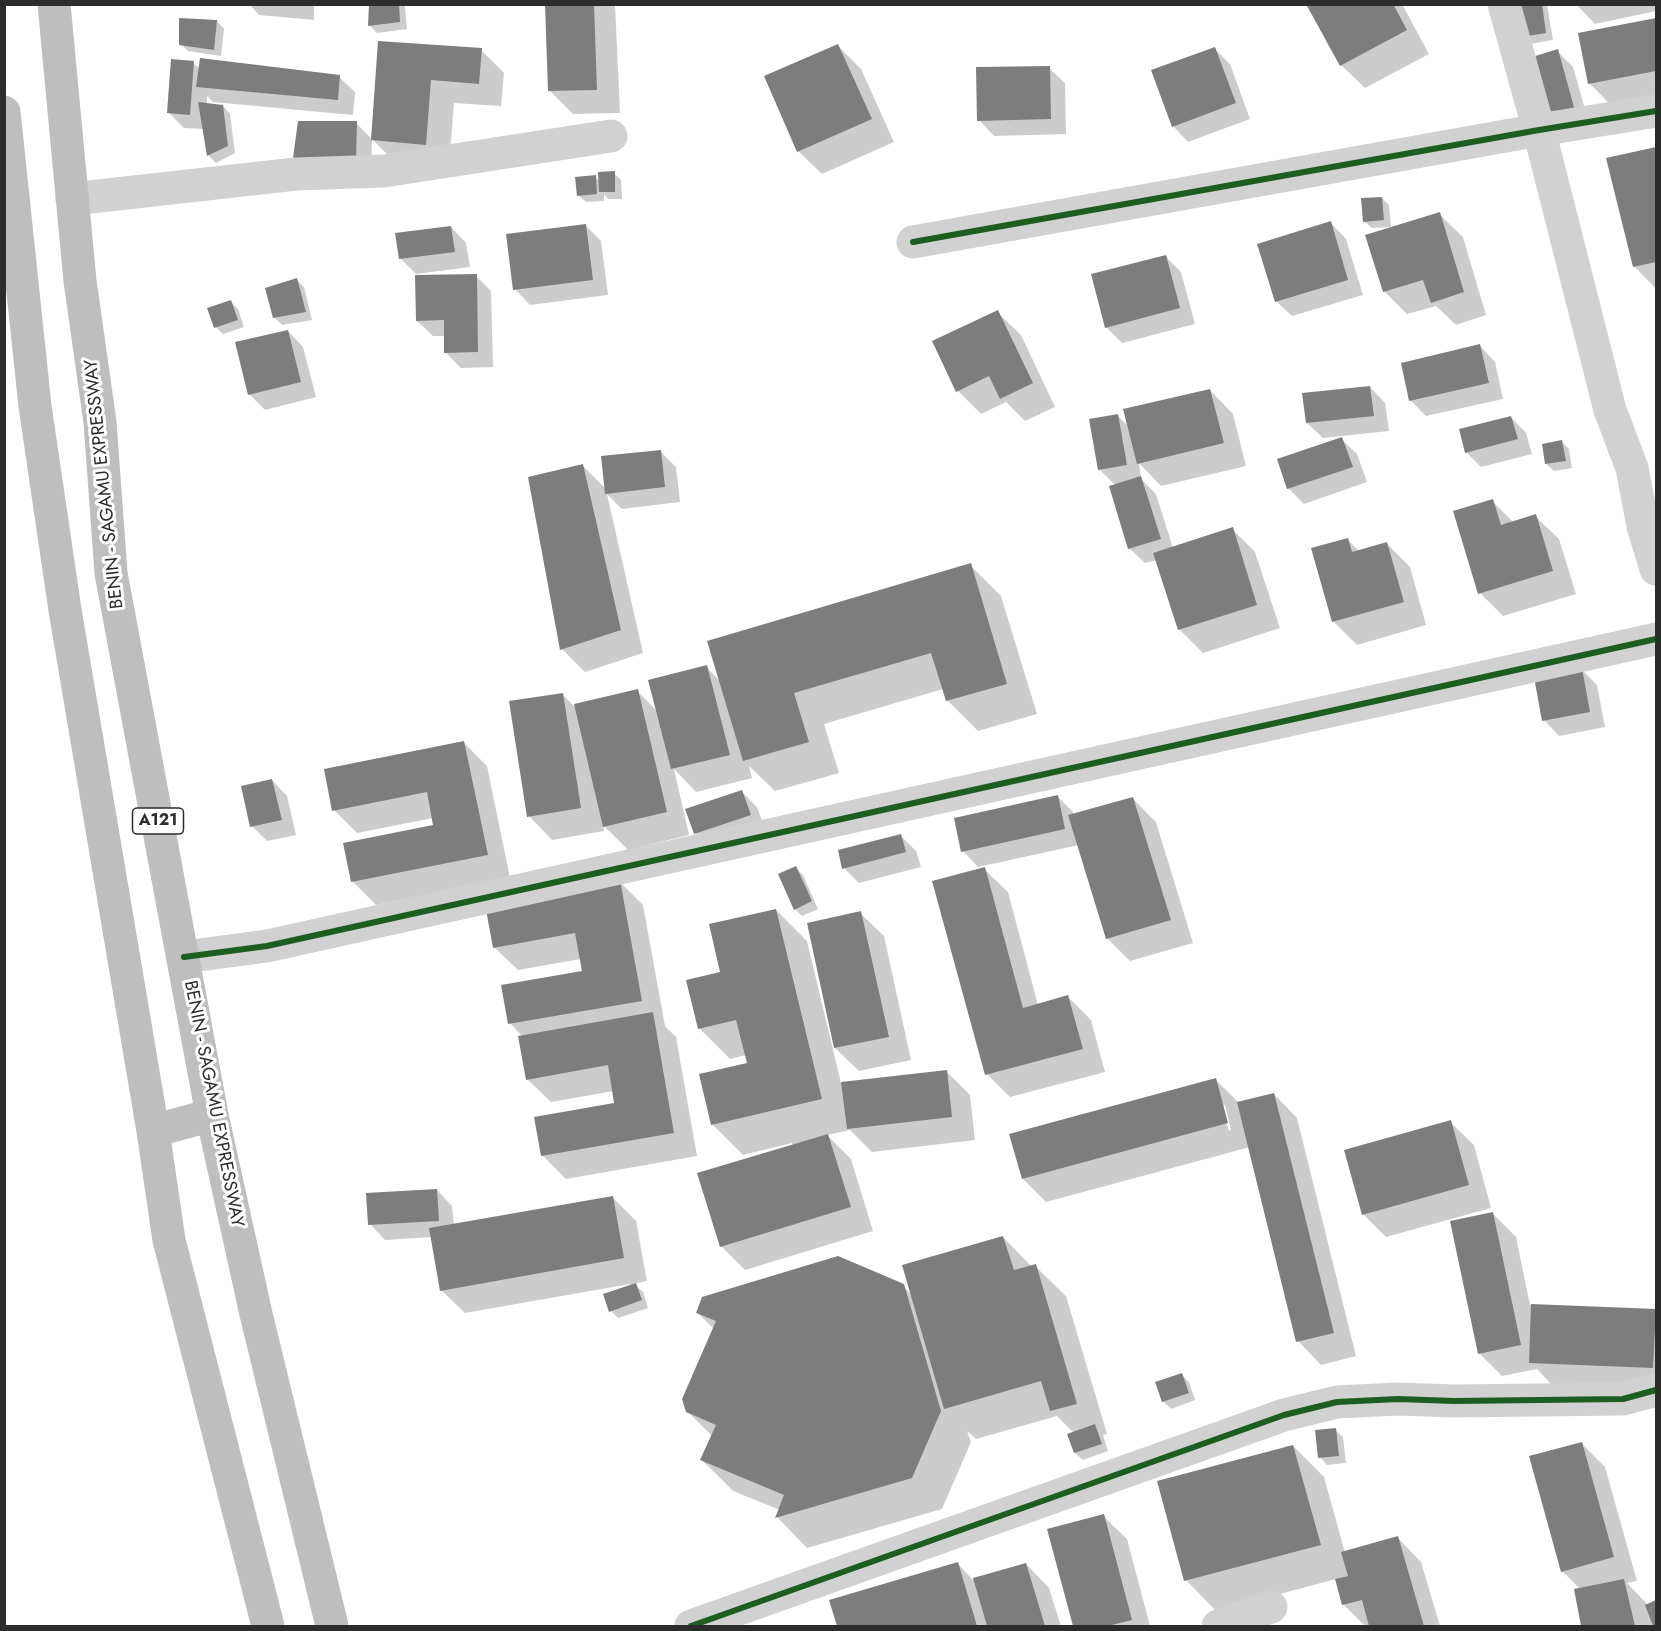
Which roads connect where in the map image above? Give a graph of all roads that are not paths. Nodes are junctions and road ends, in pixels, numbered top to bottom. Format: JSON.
{"nodes":[{"id":1,"x":54,"y":4,"type":"edge"},
{"id":2,"x":1503,"y":4,"type":"edge"},
{"id":3,"x":1656,"y":111,"type":"edge"},
{"id":4,"x":4,"y":112,"type":"edge"},
{"id":5,"x":1539,"y":130,"type":"junction"},
{"id":6,"x":611,"y":136,"type":"dead end"},
{"id":7,"x":72,"y":199,"type":"junction"},
{"id":8,"x":912,"y":242,"type":"dead end"},
{"id":9,"x":1656,"y":569,"type":"edge"},
{"id":10,"x":1656,"y":639,"type":"edge"},
{"id":11,"x":184,"y":957,"type":"junction"},
{"id":12,"x":212,"y":1115,"type":"junction"},
{"id":13,"x":153,"y":1131,"type":"junction"},
{"id":14,"x":1656,"y":1390,"type":"edge"},
{"id":15,"x":1271,"y":1607,"type":"dead end"},
{"id":16,"x":268,"y":1626,"type":"edge"},
{"id":17,"x":332,"y":1626,"type":"edge"},
{"id":18,"x":691,"y":1626,"type":"edge"},
{"id":19,"x":1218,"y":1626,"type":"edge"}],
"edges":[{"from":1,"to":7,"type":"highway","name":"BENIN - SAGAMU EXPRESSWAY","number":"A121"},
{"from":2,"to":5,"type":"street"},
{"from":3,"to":5,"type":"street"},
{"from":4,"to":13,"type":"highway"},
{"from":5,"to":8,"type":"street"},
{"from":5,"to":9,"type":"street"},
{"from":6,"to":7,"type":"street"},
{"from":7,"to":11,"type":"highway","name":"BENIN - SAGAMU EXPRESSWAY","number":"A121"},
{"from":10,"to":11,"type":"street"},
{"from":11,"to":12,"type":"highway","name":"BENIN - SAGAMU EXPRESSWAY","number":"A121"},
{"from":12,"to":13,"type":"highway"},
{"from":12,"to":17,"type":"highway","name":"BENIN - SAGAMU EXPRESSWAY","number":"A121"},
{"from":13,"to":16,"type":"highway"},
{"from":14,"to":18,"type":"street"},
{"from":15,"to":19,"type":"street"}]}
